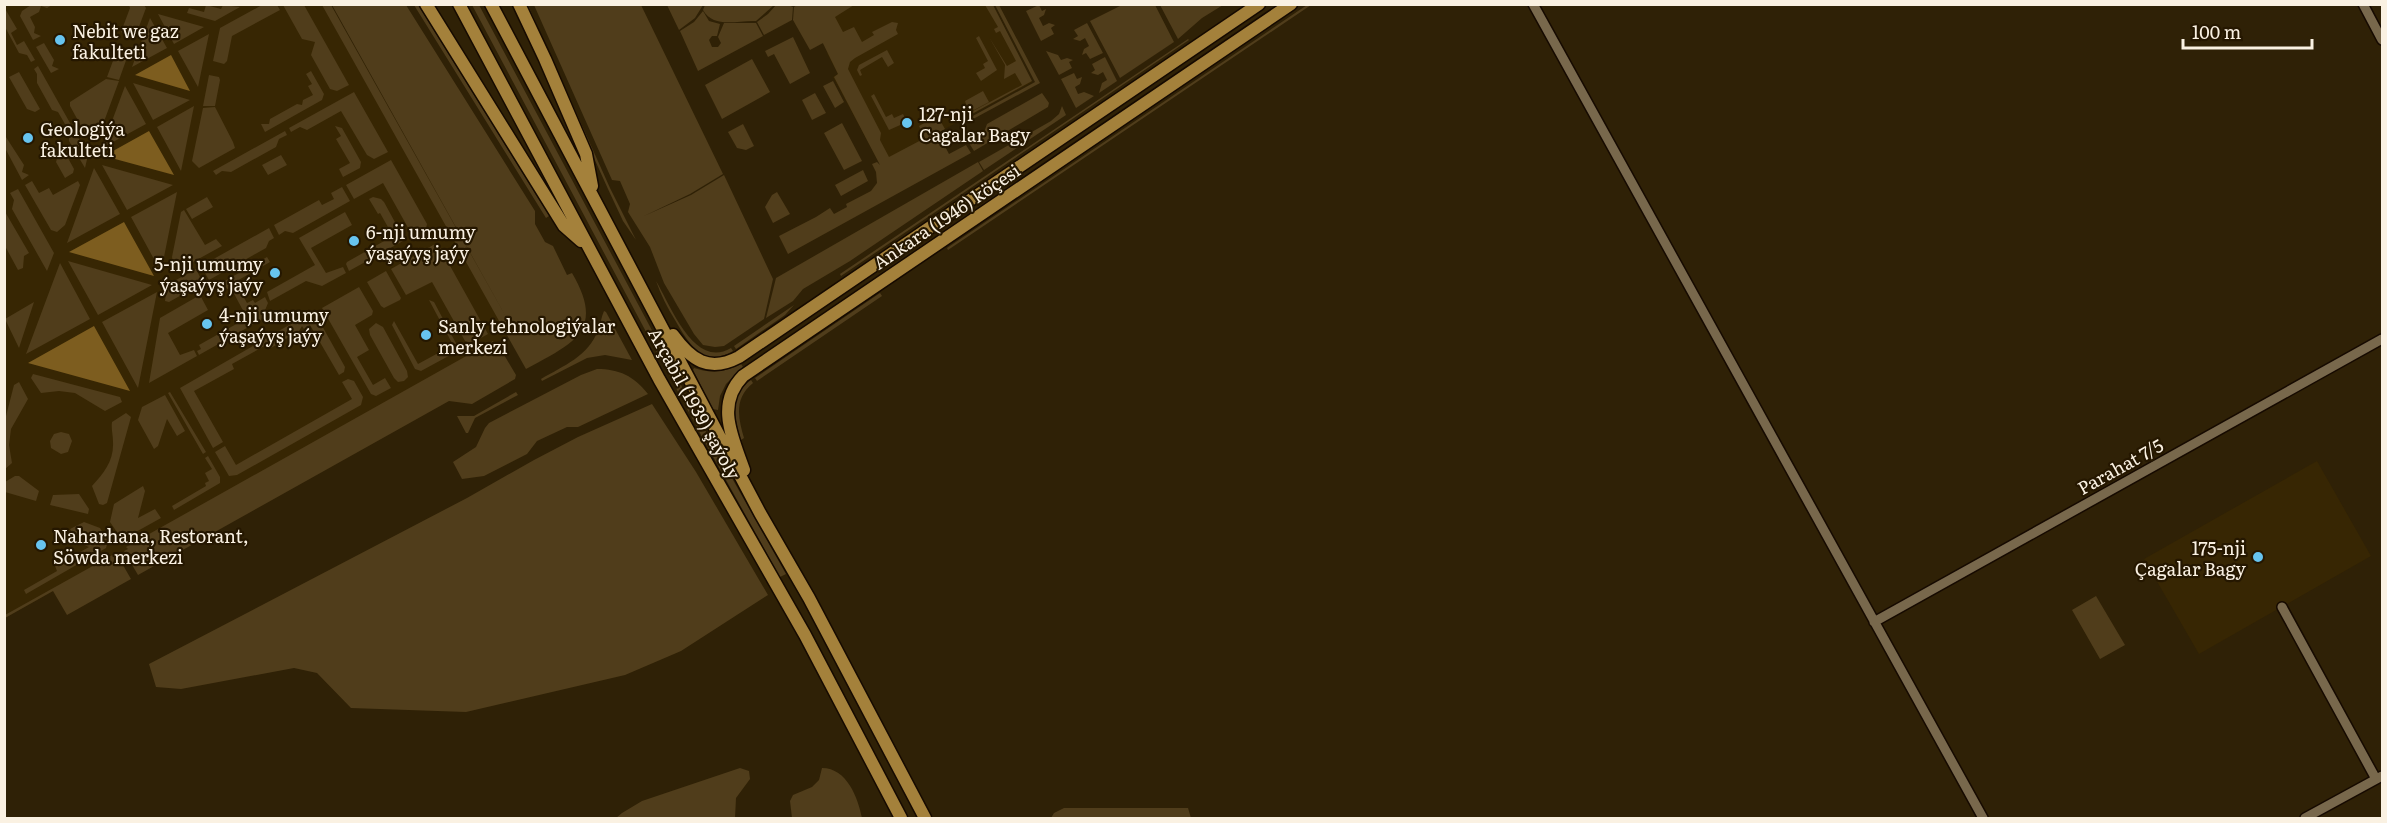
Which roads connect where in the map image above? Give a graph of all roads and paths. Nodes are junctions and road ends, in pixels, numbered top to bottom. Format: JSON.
{"nodes":[{"id":1,"x":426,"y":4,"type":"edge"},
{"id":2,"x":459,"y":4,"type":"edge"},
{"id":3,"x":491,"y":4,"type":"edge"},
{"id":4,"x":519,"y":4,"type":"edge"},
{"id":5,"x":1259,"y":4,"type":"edge"},
{"id":6,"x":1291,"y":4,"type":"edge"},
{"id":7,"x":1533,"y":4,"type":"edge"},
{"id":8,"x":2362,"y":4,"type":"edge"},
{"id":9,"x":2382,"y":40,"type":"edge"},
{"id":10,"x":594,"y":199,"type":"junction"},
{"id":11,"x":590,"y":250,"type":"junction"},
{"id":12,"x":655,"y":311,"type":"junction"},
{"id":13,"x":2382,"y":339,"type":"edge"},
{"id":14,"x":760,"y":513,"type":"junction"},
{"id":15,"x":2282,"y":607,"type":"dead end"},
{"id":16,"x":1874,"y":622,"type":"junction"},
{"id":17,"x":2379,"y":777,"type":"edge"},
{"id":18,"x":914,"y":798,"type":"junction"},
{"id":19,"x":899,"y":813,"type":"edge"},
{"id":20,"x":925,"y":819,"type":"edge"},
{"id":21,"x":1983,"y":819,"type":"edge"},
{"id":22,"x":2305,"y":819,"type":"edge"}],
"edges":[{"from":1,"to":11,"type":"main road"},
{"from":2,"to":11,"type":"main road","name":"Arçabil (1939) şaýoly"},
{"from":3,"to":10,"type":"main road","name":"Arçabil (1939) şaýoly"},
{"from":4,"to":10,"type":"main road"},
{"from":5,"to":12,"type":"main road","name":"Ankara (1946) köçesi"},
{"from":6,"to":14,"type":"main road","name":"Ankara (1946) köçesi"},
{"from":7,"to":16,"type":"street"},
{"from":8,"to":9,"type":"street"},
{"from":10,"to":12,"type":"main road","name":"Arçabil (1939) şaýoly"},
{"from":11,"to":19,"type":"main road","name":"Arçabil (1939) şaýoly"},
{"from":12,"to":14,"type":"main road","name":"Arçabil (1939) şaýoly"},
{"from":13,"to":16,"type":"street","name":"Parahat 7/5"},
{"from":14,"to":18,"type":"main road","name":"Arçabil (1939) şaýoly"},
{"from":15,"to":17,"type":"street"},
{"from":16,"to":21,"type":"street"},
{"from":17,"to":22,"type":"street"},
{"from":18,"to":19,"type":"main road"},
{"from":18,"to":20,"type":"main road","name":"Arçabil (1939) şaýoly"}]}
